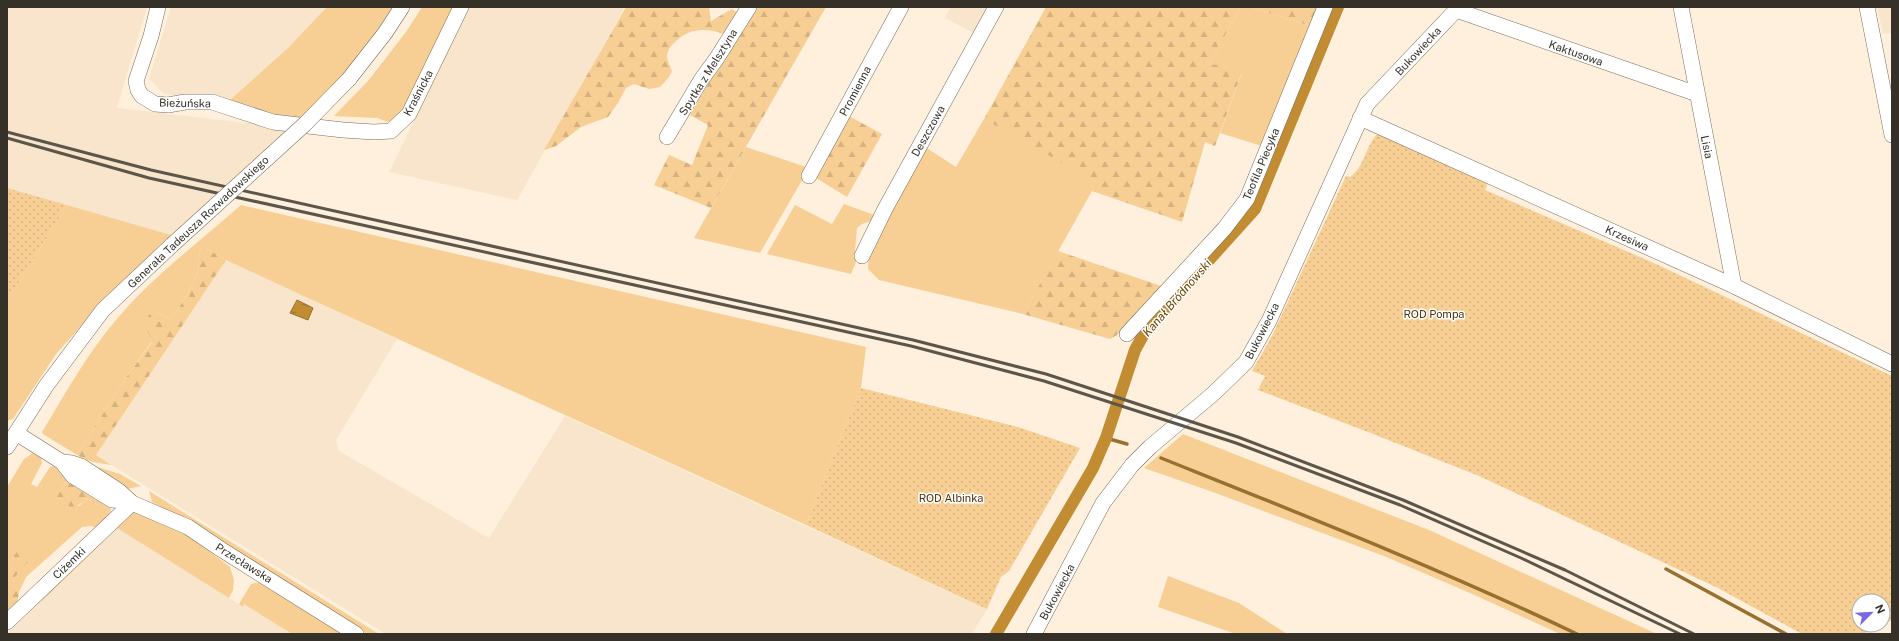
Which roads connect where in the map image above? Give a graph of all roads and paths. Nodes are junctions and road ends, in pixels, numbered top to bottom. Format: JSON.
{"nodes":[{"id":1,"x":158,"y":7,"type":"edge"},
{"id":2,"x":402,"y":7,"type":"edge"},
{"id":3,"x":461,"y":7,"type":"edge"},
{"id":4,"x":749,"y":7,"type":"edge"},
{"id":5,"x":901,"y":7,"type":"edge"},
{"id":6,"x":996,"y":7,"type":"edge"},
{"id":7,"x":1325,"y":7,"type":"edge"},
{"id":8,"x":1681,"y":7,"type":"edge"},
{"id":9,"x":1867,"y":7,"type":"edge"},
{"id":10,"x":1457,"y":9,"type":"edge"},
{"id":11,"x":1887,"y":82,"type":"edge"},
{"id":12,"x":1697,"y":94,"type":"junction"},
{"id":13,"x":1360,"y":118,"type":"junction"},
{"id":14,"x":343,"y":130,"type":"joint"},
{"id":15,"x":1892,"y":135,"type":"edge"},
{"id":16,"x":667,"y":137,"type":"dead end"},
{"id":17,"x":810,"y":176,"type":"dead end"},
{"id":18,"x":862,"y":256,"type":"dead end"},
{"id":19,"x":1734,"y":286,"type":"junction"},
{"id":20,"x":1127,"y":334,"type":"dead end"},
{"id":21,"x":1892,"y":364,"type":"edge"},
{"id":22,"x":16,"y":433,"type":"junction"},
{"id":23,"x":7,"y":447,"type":"edge"},
{"id":24,"x":130,"y":502,"type":"junction"},
{"id":25,"x":7,"y":622,"type":"edge"},
{"id":26,"x":356,"y":634,"type":"edge"},
{"id":27,"x":1034,"y":634,"type":"edge"}],
"edges":[{"from":1,"to":14,"type":"street","name":"Bieżuńska"},
{"from":2,"to":22,"type":"street","name":"Generała Tadeusza Rozwadowskiego","bridge":true},
{"from":3,"to":14,"type":"street","name":"Kraśnicka"},
{"from":4,"to":16,"type":"street","name":"Spytka z Melsztyna"},
{"from":5,"to":17,"type":"street","name":"Promienna"},
{"from":6,"to":18,"type":"street","name":"Deszczowa"},
{"from":7,"to":20,"type":"street","name":"Teofila Piecyka"},
{"from":8,"to":12,"type":"street","name":"Lisia"},
{"from":9,"to":11,"type":"street"},
{"from":10,"to":12,"type":"street","name":"Kaktusowa"},
{"from":10,"to":13,"type":"street","name":"Bukowiecka"},
{"from":11,"to":15,"type":"street"},
{"from":12,"to":19,"type":"street","name":"Lisia"},
{"from":13,"to":19,"type":"street","name":"Krzesiwa"},
{"from":13,"to":27,"type":"street","name":"Bukowiecka"},
{"from":19,"to":21,"type":"street","name":"Krzesiwa"},
{"from":22,"to":23,"type":"street","name":"Generała Tadeusza Rozwadowskiego"},
{"from":22,"to":24,"type":"street","name":"Przecławska"},
{"from":24,"to":25,"type":"street","name":"Ciżemki"},
{"from":24,"to":26,"type":"street","name":"Przecławska"}]}
